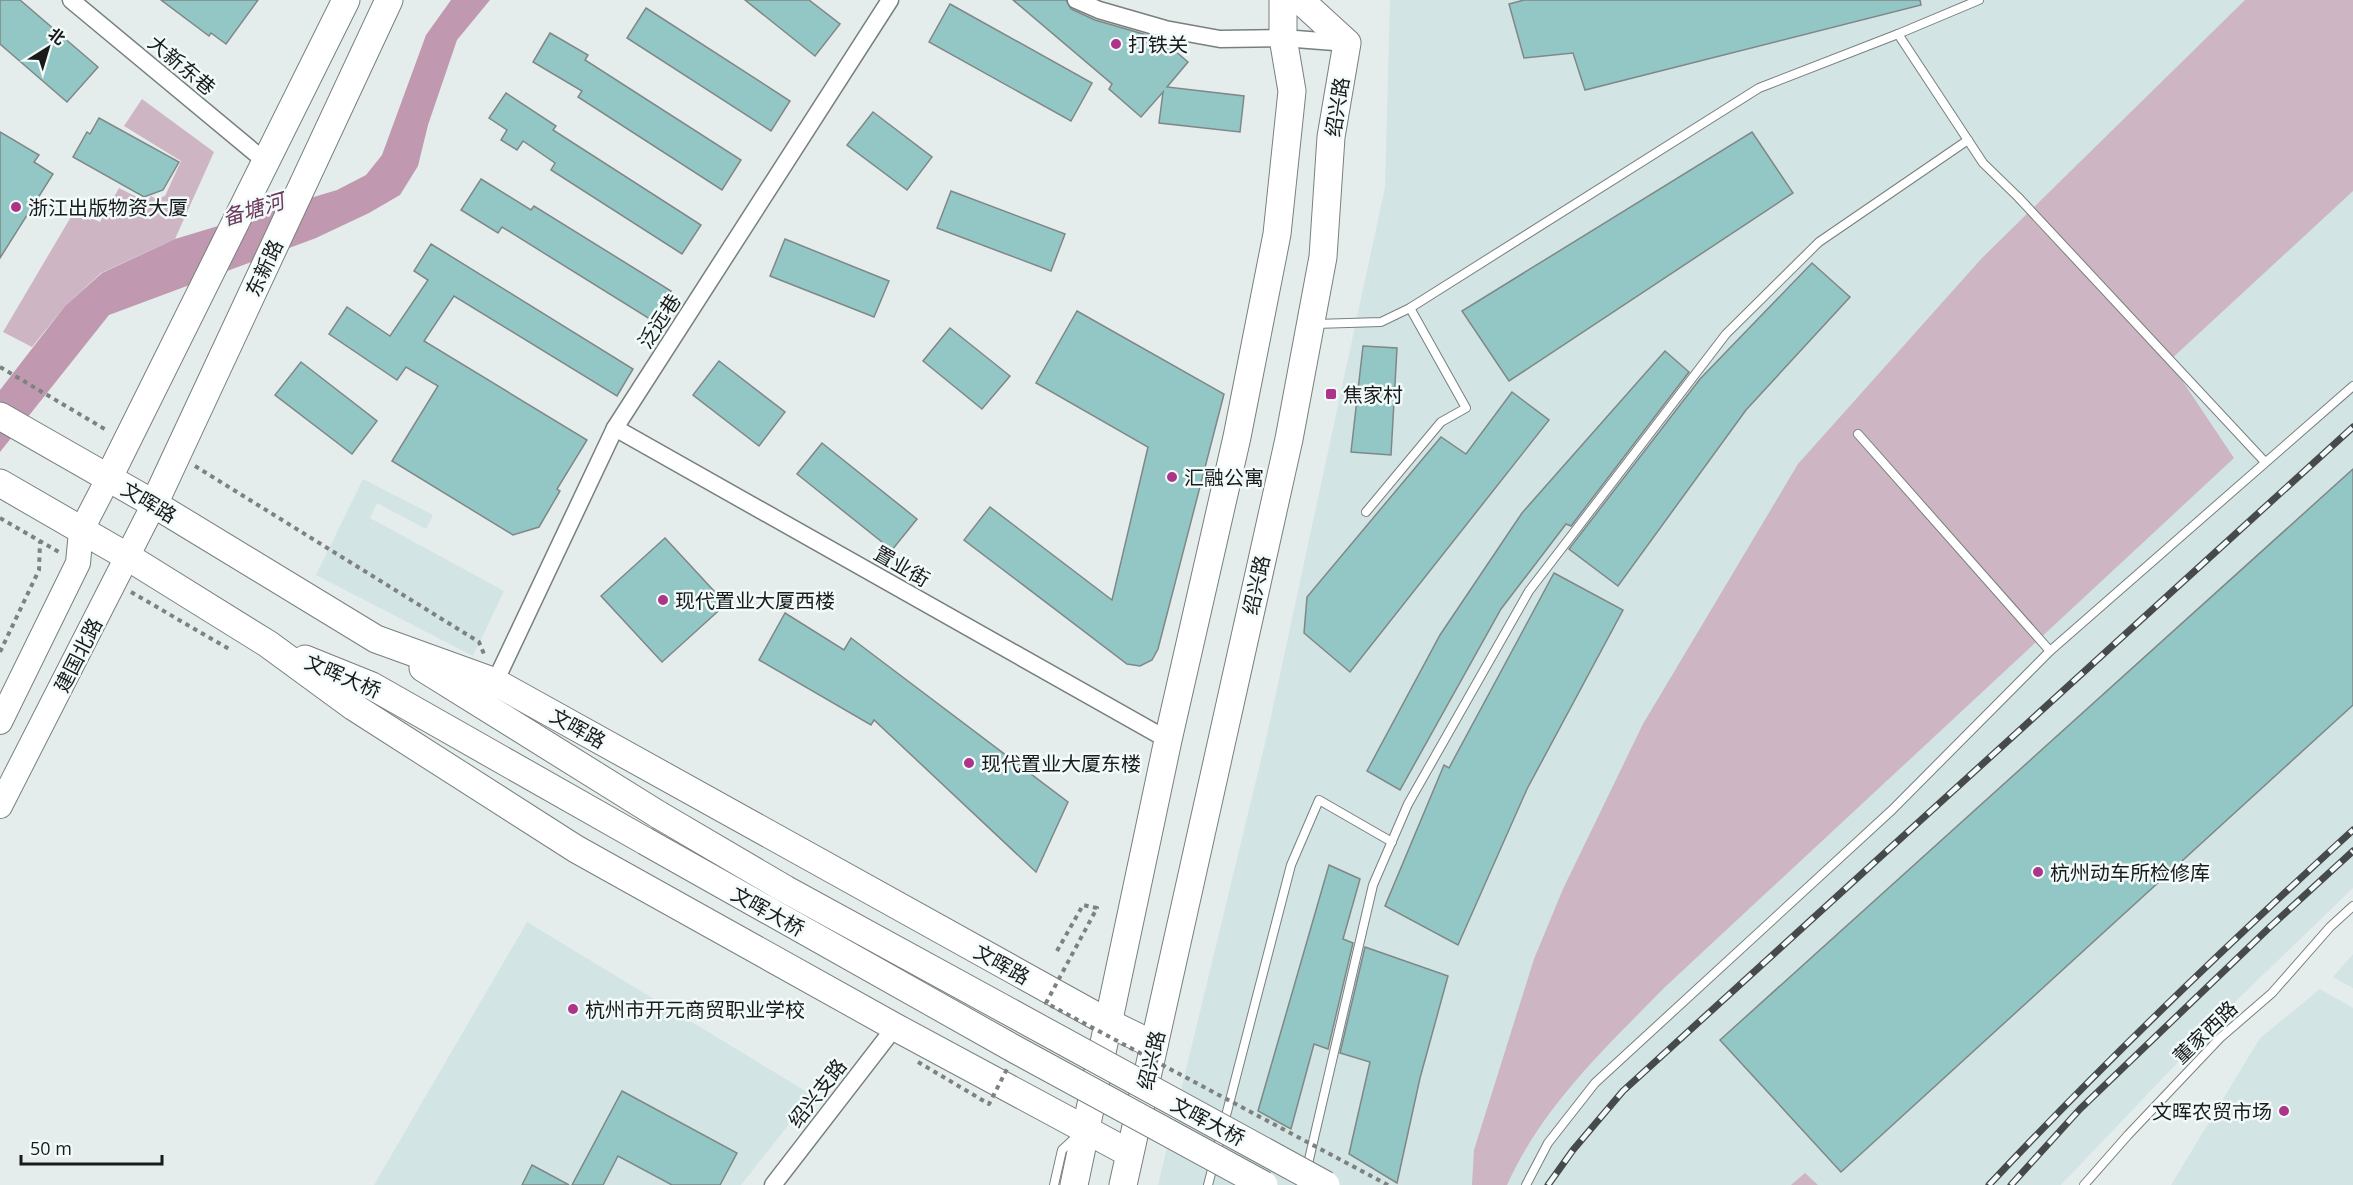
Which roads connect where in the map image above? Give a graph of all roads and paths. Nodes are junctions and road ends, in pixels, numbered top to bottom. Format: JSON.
{"nodes":[{"id":1,"x":71,"y":0,"type":"edge"},
{"id":2,"x":346,"y":0,"type":"edge"},
{"id":3,"x":389,"y":0,"type":"edge"},
{"id":4,"x":890,"y":0,"type":"edge"},
{"id":5,"x":1076,"y":0,"type":"edge"},
{"id":6,"x":1283,"y":0,"type":"edge"},
{"id":7,"x":1300,"y":0,"type":"edge"},
{"id":8,"x":1979,"y":0,"type":"edge"},
{"id":9,"x":1898,"y":34,"type":"junction"},
{"id":10,"x":1283,"y":38,"type":"junction"},
{"id":11,"x":1347,"y":43,"type":"junction"},
{"id":12,"x":1968,"y":140,"type":"junction"},
{"id":13,"x":266,"y":162,"type":"junction"},
{"id":14,"x":1410,"y":308,"type":"junction"},
{"id":15,"x":1310,"y":324,"type":"junction"},
{"id":16,"x":0,"y":367,"type":"edge"},
{"id":17,"x":2353,"y":386,"type":"edge"},
{"id":18,"x":0,"y":416,"type":"edge"},
{"id":19,"x":615,"y":428,"type":"junction"},
{"id":20,"x":1858,"y":434,"type":"dead end"},
{"id":21,"x":126,"y":442,"type":"junction"},
{"id":22,"x":175,"y":459,"type":"junction"},
{"id":23,"x":2265,"y":462,"type":"junction"},
{"id":24,"x":109,"y":477,"type":"junction"},
{"id":25,"x":3,"y":485,"type":"edge"},
{"id":26,"x":154,"y":504,"type":"junction"},
{"id":27,"x":1366,"y":512,"type":"dead end"},
{"id":28,"x":81,"y":531,"type":"junction"},
{"id":29,"x":40,"y":541,"type":"dead end"},
{"id":30,"x":128,"y":556,"type":"junction"},
{"id":31,"x":376,"y":639,"type":"junction"},
{"id":32,"x":268,"y":644,"type":"junction"},
{"id":33,"x":2050,"y":651,"type":"junction"},
{"id":34,"x":0,"y":652,"type":"edge"},
{"id":35,"x":495,"y":682,"type":"junction"},
{"id":36,"x":0,"y":722,"type":"edge"},
{"id":37,"x":1168,"y":741,"type":"junction"},
{"id":38,"x":0,"y":806,"type":"edge"},
{"id":39,"x":1392,"y":842,"type":"junction"},
{"id":40,"x":2353,"y":906,"type":"edge"},
{"id":41,"x":1057,"y":951,"type":"dead end"},
{"id":42,"x":1109,"y":1023,"type":"junction"},
{"id":43,"x":895,"y":1027,"type":"junction"},
{"id":44,"x":1154,"y":1045,"type":"junction"},
{"id":45,"x":918,"y":1062,"type":"dead end"},
{"id":46,"x":1017,"y":1074,"type":"dead end"},
{"id":47,"x":1085,"y":1128,"type":"junction"},
{"id":48,"x":1129,"y":1153,"type":"junction"},
{"id":49,"x":773,"y":1185,"type":"edge"},
{"id":50,"x":1054,"y":1185,"type":"edge"},
{"id":51,"x":1074,"y":1185,"type":"edge"},
{"id":52,"x":1123,"y":1185,"type":"edge"},
{"id":53,"x":1208,"y":1185,"type":"edge"},
{"id":54,"x":1264,"y":1185,"type":"edge"},
{"id":55,"x":1304,"y":1185,"type":"edge"},
{"id":56,"x":1326,"y":1185,"type":"edge"},
{"id":57,"x":1388,"y":1185,"type":"edge"},
{"id":58,"x":1526,"y":1185,"type":"edge"},
{"id":59,"x":2084,"y":1185,"type":"edge"}],
"edges":[{"from":1,"to":13,"type":"street","name":"大新东巷"},
{"from":2,"to":13,"type":"main road"},
{"from":3,"to":22,"type":"main road","name":"东新路"},
{"from":4,"to":19,"type":"street","name":"泛远巷"},
{"from":5,"to":10,"type":"street"},
{"from":6,"to":10,"type":"main road"},
{"from":7,"to":11,"type":"main road"},
{"from":8,"to":9,"type":"lane"},
{"from":9,"to":12,"type":"lane"},
{"from":9,"to":14,"type":"lane"},
{"from":10,"to":11,"type":"street"},
{"from":10,"to":37,"type":"main road"},
{"from":11,"to":15,"type":"main road","name":"绍兴路"},
{"from":12,"to":23,"type":"lane"},
{"from":12,"to":39,"type":"lane"},
{"from":13,"to":21,"type":"main road"},
{"from":14,"to":15,"type":"lane"},
{"from":14,"to":27,"type":"lane"},
{"from":15,"to":44,"type":"main road","name":"绍兴路"},
{"from":16,"to":21,"type":"path"},
{"from":17,"to":23,"type":"lane"},
{"from":18,"to":24,"type":"main road","name":"文晖路"},
{"from":19,"to":35,"type":"street","name":"泛远巷"},
{"from":19,"to":37,"type":"street","name":"置业街"},
{"from":20,"to":33,"type":"lane"},
{"from":21,"to":24,"type":"main road"},
{"from":22,"to":26,"type":"main road","name":"东新路"},
{"from":22,"to":35,"type":"path"},
{"from":23,"to":33,"type":"lane"},
{"from":24,"to":26,"type":"main road","name":"文晖路"},
{"from":24,"to":28,"type":"main road","name":"建国北路"},
{"from":25,"to":28,"type":"main road"},
{"from":26,"to":30,"type":"main road","name":"建国北路"},
{"from":26,"to":31,"type":"main road","name":"文晖路"},
{"from":28,"to":30,"type":"main road"},
{"from":28,"to":36,"type":"main road","name":"建国北路"},
{"from":29,"to":34,"type":"path"},
{"from":30,"to":32,"type":"main road"},
{"from":30,"to":38,"type":"main road","name":"建国北路"},
{"from":31,"to":35,"type":"main road","name":"文晖路"},
{"from":31,"to":56,"type":"main road","name":"文晖大桥","bridge":true},
{"from":32,"to":43,"type":"main road"},
{"from":32,"to":54,"type":"main road","name":"文晖大桥","bridge":true},
{"from":33,"to":58,"type":"lane"},
{"from":35,"to":42,"type":"main road","name":"文晖路"},
{"from":37,"to":42,"type":"main road"},
{"from":39,"to":53,"type":"lane"},
{"from":39,"to":55,"type":"lane"},
{"from":40,"to":59,"type":"lane","name":"董家西路"},
{"from":41,"to":57,"type":"path","bridge":true},
{"from":42,"to":44,"type":"main road","name":"文晖路"},
{"from":42,"to":47,"type":"main road"},
{"from":43,"to":47,"type":"main road"},
{"from":43,"to":49,"type":"street","name":"绍兴支路"},
{"from":44,"to":48,"type":"main road","name":"绍兴路"},
{"from":45,"to":46,"type":"path","bridge":true},
{"from":47,"to":48,"type":"main road"},
{"from":47,"to":50,"type":"lane"},
{"from":47,"to":51,"type":"main road"},
{"from":48,"to":52,"type":"main road","name":"绍兴路"}]}
